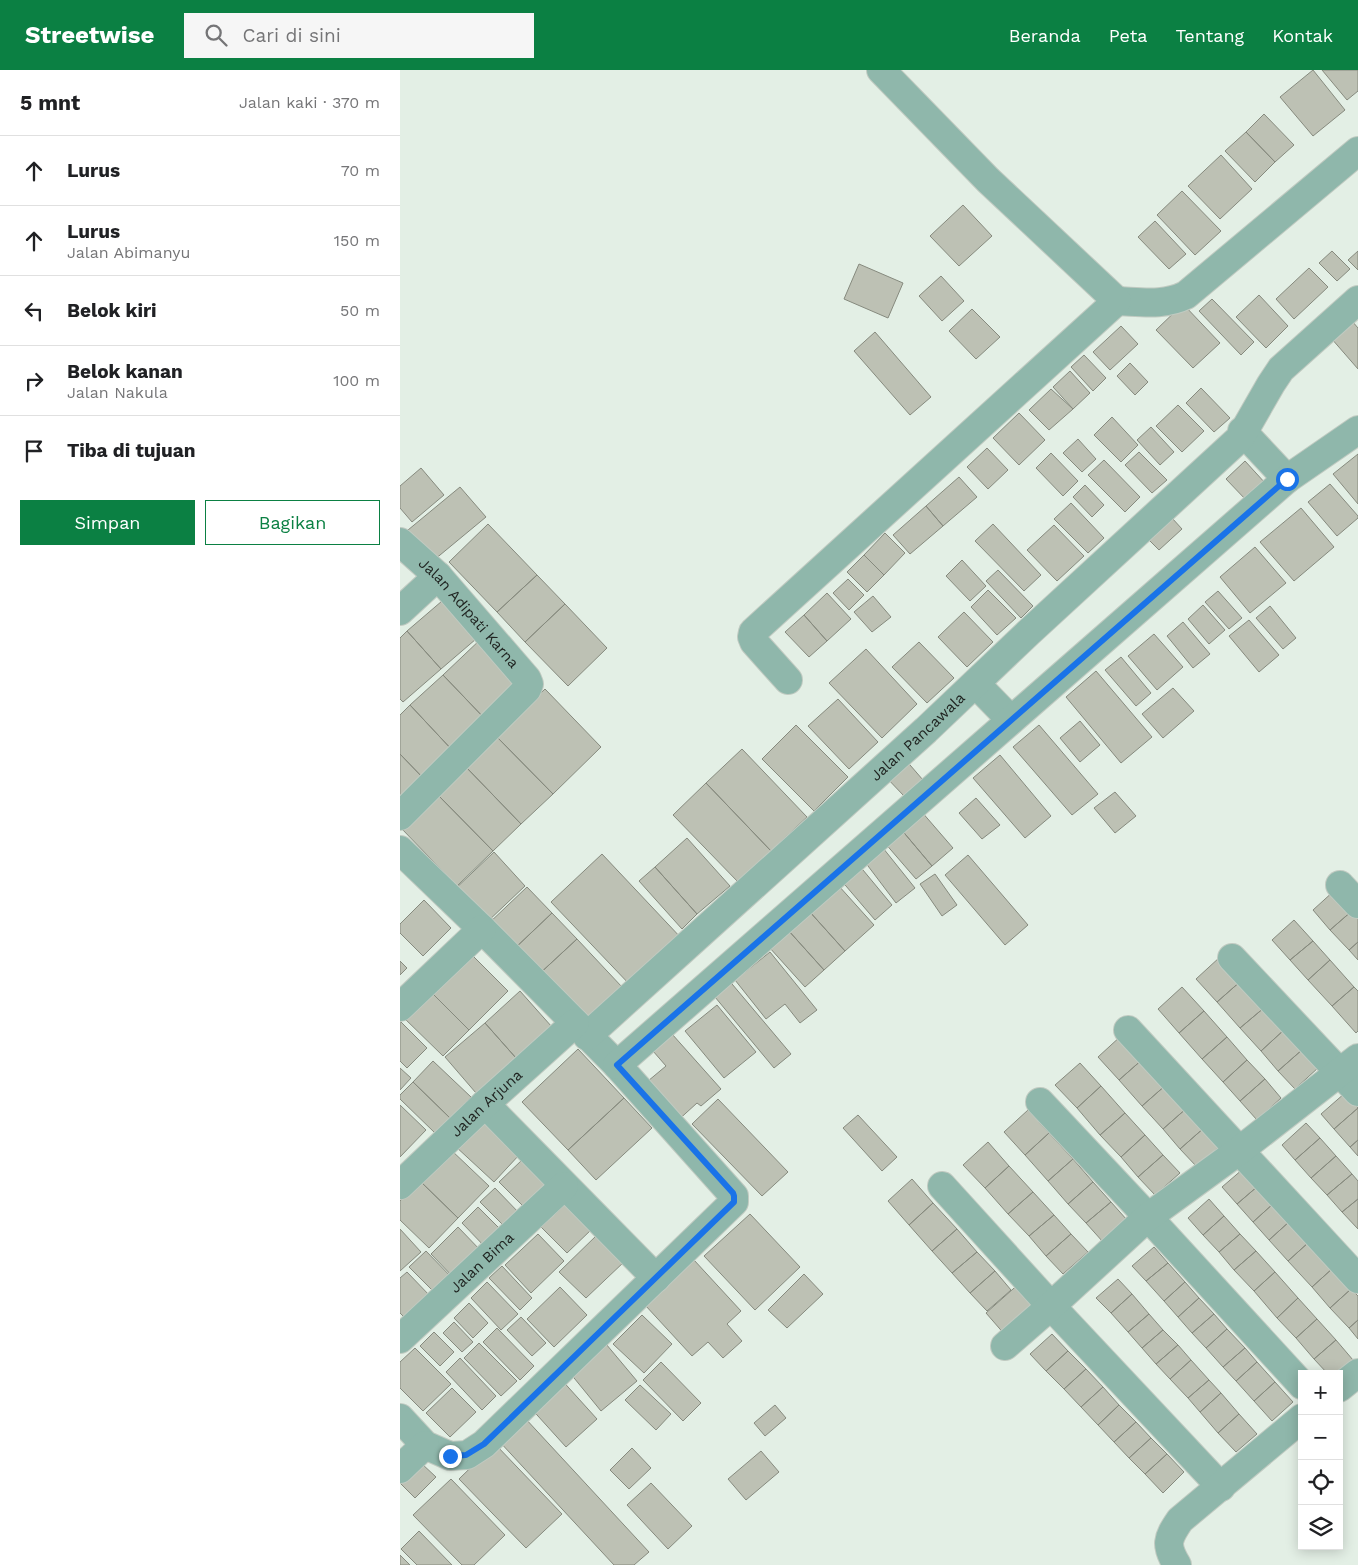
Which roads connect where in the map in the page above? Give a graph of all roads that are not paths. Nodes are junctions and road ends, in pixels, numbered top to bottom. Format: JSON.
{"nodes":[{"id":1,"x":882,"y":70,"type":"edge"},
{"id":2,"x":1358,"y":151,"type":"edge"},
{"id":3,"x":1358,"y":300,"type":"edge"},
{"id":4,"x":1117,"y":301,"type":"junction"},
{"id":5,"x":1358,"y":430,"type":"edge"},
{"id":6,"x":1242,"y":431,"type":"junction"},
{"id":7,"x":1287,"y":479,"type":"junction"},
{"id":8,"x":400,"y":542,"type":"edge"},
{"id":9,"x":438,"y":576,"type":"junction"},
{"id":10,"x":400,"y":612,"type":"edge"},
{"id":11,"x":788,"y":680,"type":"dead end"},
{"id":12,"x":976,"y":684,"type":"junction"},
{"id":13,"x":1011,"y":720,"type":"junction"},
{"id":14,"x":400,"y":816,"type":"edge"},
{"id":15,"x":400,"y":850,"type":"edge"},
{"id":16,"x":1340,"y":885,"type":"dead end"},
{"id":17,"x":1358,"y":904,"type":"edge"},
{"id":18,"x":482,"y":928,"type":"junction"},
{"id":19,"x":1232,"y":958,"type":"dead end"},
{"id":20,"x":400,"y":1008,"type":"edge"},
{"id":21,"x":581,"y":1029,"type":"junction"},
{"id":22,"x":1128,"y":1030,"type":"dead end"},
{"id":23,"x":617,"y":1065,"type":"junction"},
{"id":24,"x":1352,"y":1074,"type":"edge"},
{"id":25,"x":1040,"y":1102,"type":"dead end"},
{"id":26,"x":485,"y":1104,"type":"junction"},
{"id":27,"x":1240,"y":1150,"type":"junction"},
{"id":28,"x":400,"y":1185,"type":"edge"},
{"id":29,"x":564,"y":1186,"type":"junction"},
{"id":30,"x":942,"y":1186,"type":"dead end"},
{"id":31,"x":1148,"y":1217,"type":"junction"},
{"id":32,"x":656,"y":1278,"type":"junction"},
{"id":33,"x":1358,"y":1279,"type":"edge"},
{"id":34,"x":1051,"y":1306,"type":"junction"},
{"id":35,"x":400,"y":1339,"type":"edge"},
{"id":36,"x":1005,"y":1346,"type":"dead end"},
{"id":37,"x":1358,"y":1373,"type":"edge"},
{"id":38,"x":1298,"y":1381,"type":"edge"},
{"id":39,"x":1343,"y":1385,"type":"edge"},
{"id":40,"x":400,"y":1418,"type":"edge"},
{"id":41,"x":1298,"y":1421,"type":"edge"},
{"id":42,"x":424,"y":1445,"type":"junction"},
{"id":43,"x":400,"y":1469,"type":"edge"},
{"id":44,"x":1221,"y":1487,"type":"junction"},
{"id":45,"x":1177,"y":1565,"type":"edge"}],
"edges":[{"from":1,"to":4,"type":"street"},
{"from":2,"to":4,"type":"street"},
{"from":3,"to":6,"type":"street","name":"Jalan Pancawala"},
{"from":4,"to":11,"type":"street"},
{"from":5,"to":7,"type":"street"},
{"from":6,"to":7,"type":"street"},
{"from":6,"to":12,"type":"street","name":"Jalan Pancawala"},
{"from":7,"to":13,"type":"street"},
{"from":8,"to":9,"type":"street","name":"Jalan Adipati Karna"},
{"from":9,"to":10,"type":"street"},
{"from":9,"to":14,"type":"street","name":"Jalan Adipati Karna"},
{"from":12,"to":13,"type":"street"},
{"from":12,"to":21,"type":"street","name":"Jalan Pancawala"},
{"from":13,"to":23,"type":"street"},
{"from":15,"to":18,"type":"street"},
{"from":16,"to":17,"type":"street"},
{"from":18,"to":20,"type":"street"},
{"from":18,"to":21,"type":"street"},
{"from":19,"to":24,"type":"street"},
{"from":21,"to":23,"type":"street"},
{"from":21,"to":26,"type":"street","name":"Jalan Arjuna"},
{"from":22,"to":27,"type":"street"},
{"from":23,"to":32,"type":"street"},
{"from":24,"to":27,"type":"street"},
{"from":25,"to":31,"type":"street"},
{"from":26,"to":28,"type":"street","name":"Jalan Arjuna"},
{"from":26,"to":29,"type":"street"},
{"from":27,"to":31,"type":"street"},
{"from":27,"to":33,"type":"street"},
{"from":29,"to":32,"type":"street"},
{"from":29,"to":35,"type":"street","name":"Jalan Bima"},
{"from":30,"to":34,"type":"street"},
{"from":31,"to":34,"type":"street"},
{"from":31,"to":38,"type":"street"},
{"from":32,"to":42,"type":"street"},
{"from":34,"to":36,"type":"street"},
{"from":34,"to":44,"type":"street"},
{"from":37,"to":39,"type":"street"},
{"from":40,"to":42,"type":"street"},
{"from":41,"to":44,"type":"street"},
{"from":42,"to":43,"type":"street"},
{"from":44,"to":45,"type":"street"}]}
